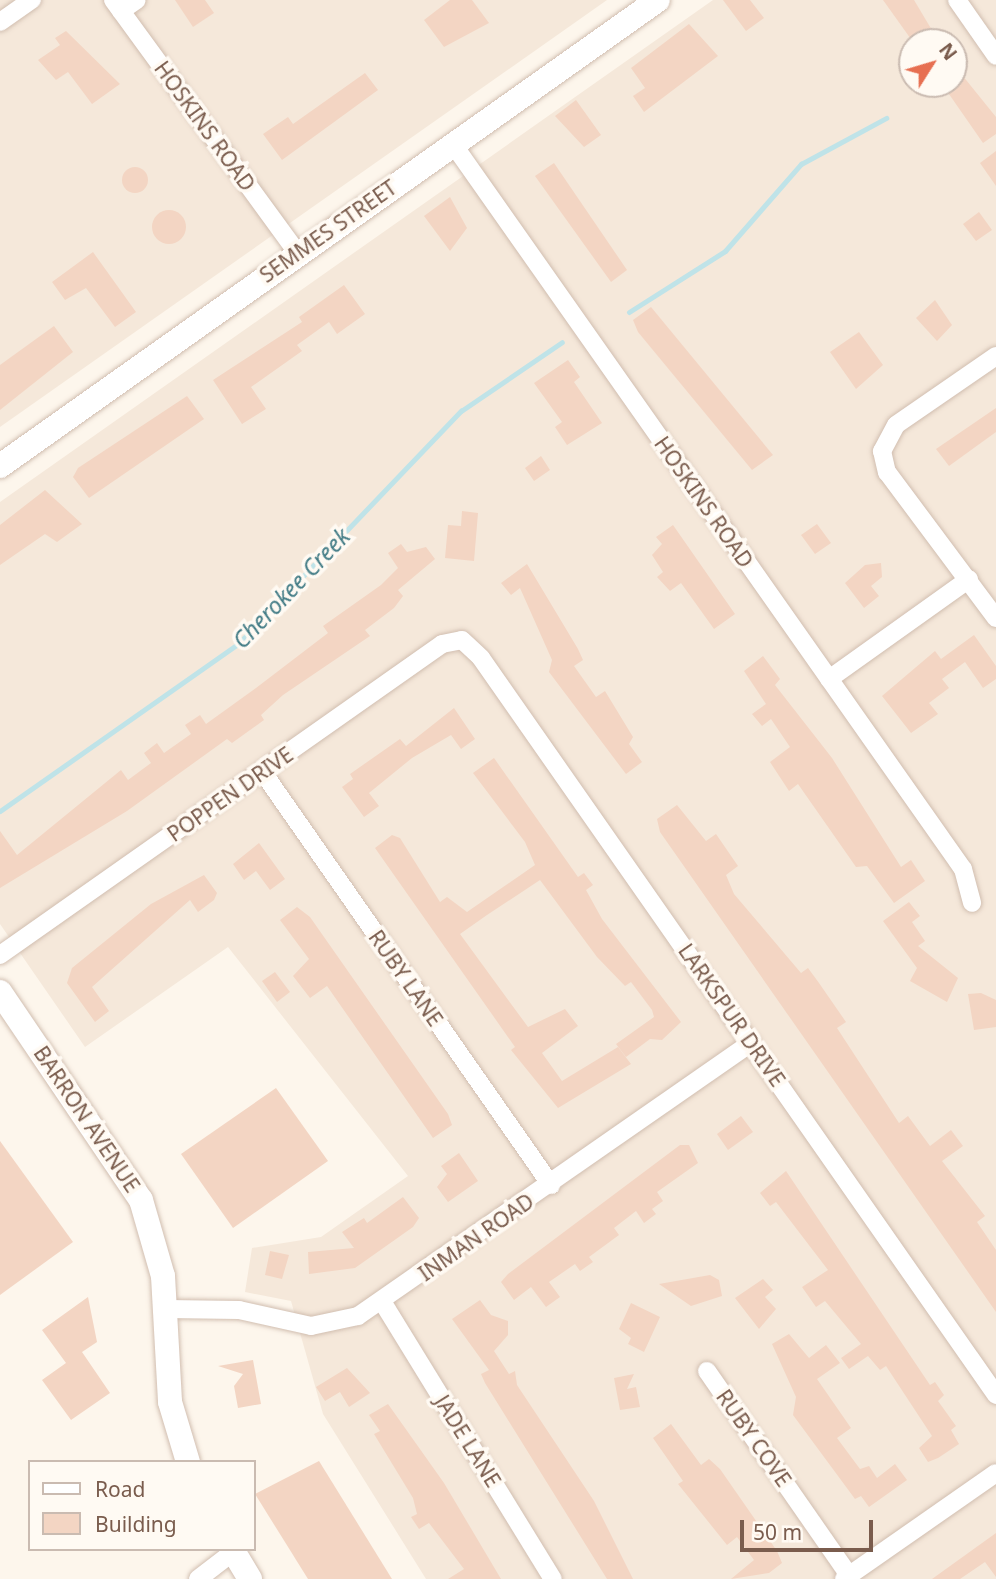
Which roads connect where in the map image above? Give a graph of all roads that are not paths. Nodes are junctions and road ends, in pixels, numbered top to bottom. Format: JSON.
{"nodes":[{"id":1,"x":32,"y":0,"type":"edge"},
{"id":2,"x":137,"y":0,"type":"edge"},
{"id":3,"x":658,"y":0,"type":"edge"},
{"id":4,"x":957,"y":0,"type":"edge"},
{"id":5,"x":117,"y":6,"type":"edge"},
{"id":6,"x":0,"y":22,"type":"edge"},
{"id":7,"x":996,"y":56,"type":"edge"},
{"id":8,"x":453,"y":144,"type":"junction"},
{"id":9,"x":297,"y":252,"type":"junction"},
{"id":10,"x":996,"y":356,"type":"edge"},
{"id":11,"x":0,"y":466,"type":"edge"},
{"id":12,"x":969,"y":579,"type":"junction"},
{"id":13,"x":996,"y":618,"type":"edge"},
{"id":14,"x":463,"y":633,"type":"joint"},
{"id":15,"x":829,"y":679,"type":"junction"},
{"id":16,"x":262,"y":771,"type":"junction"},
{"id":17,"x":972,"y":903,"type":"dead end"},
{"id":18,"x":0,"y":955,"type":"edge"},
{"id":19,"x":0,"y":992,"type":"edge"},
{"id":20,"x":751,"y":1043,"type":"junction"},
{"id":21,"x":551,"y":1185,"type":"junction"},
{"id":22,"x":383,"y":1303,"type":"junction"},
{"id":23,"x":167,"y":1309,"type":"junction"},
{"id":24,"x":707,"y":1371,"type":"dead end"},
{"id":25,"x":996,"y":1395,"type":"edge"},
{"id":26,"x":187,"y":1460,"type":"edge"},
{"id":27,"x":996,"y":1473,"type":"edge"},
{"id":28,"x":231,"y":1551,"type":"edge"},
{"id":29,"x":233,"y":1551,"type":"edge"},
{"id":30,"x":846,"y":1577,"type":"edge"},
{"id":31,"x":198,"y":1579,"type":"edge"},
{"id":32,"x":250,"y":1579,"type":"edge"},
{"id":33,"x":553,"y":1579,"type":"edge"}],
"edges":[{"from":1,"to":6,"type":"street"},
{"from":2,"to":5,"type":"street"},
{"from":3,"to":8,"type":"main road","name":"SEMMES STREET"},
{"from":4,"to":7,"type":"street"},
{"from":5,"to":9,"type":"street","name":"HOSKINS ROAD"},
{"from":8,"to":9,"type":"main road","name":"SEMMES STREET"},
{"from":8,"to":15,"type":"street","name":"HOSKINS ROAD"},
{"from":9,"to":11,"type":"main road","name":"SEMMES STREET"},
{"from":10,"to":12,"type":"street"},
{"from":12,"to":13,"type":"street"},
{"from":12,"to":15,"type":"street"},
{"from":14,"to":16,"type":"street","name":"POPPEN DRIVE"},
{"from":14,"to":20,"type":"street","name":"LARKSPUR DRIVE"},
{"from":15,"to":17,"type":"street","name":"HOSKINS ROAD"},
{"from":16,"to":18,"type":"street","name":"POPPEN DRIVE"},
{"from":16,"to":21,"type":"street","name":"RUBY LANE"},
{"from":19,"to":23,"type":"main road","name":"BARRON AVENUE"},
{"from":20,"to":21,"type":"street","name":"INMAN ROAD"},
{"from":20,"to":25,"type":"street","name":"LARKSPUR DRIVE"},
{"from":21,"to":22,"type":"street","name":"INMAN ROAD"},
{"from":22,"to":23,"type":"street","name":"INMAN ROAD"},
{"from":22,"to":33,"type":"street","name":"JADE LANE"},
{"from":23,"to":26,"type":"main road","name":"BARRON AVENUE"},
{"from":24,"to":30,"type":"street","name":"RUBY COVE"},
{"from":27,"to":30,"type":"street"},
{"from":28,"to":31,"type":"street"},
{"from":29,"to":32,"type":"main road"}]}
